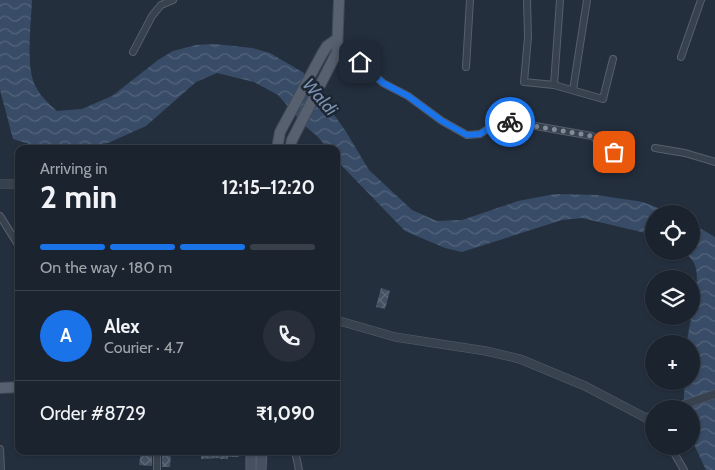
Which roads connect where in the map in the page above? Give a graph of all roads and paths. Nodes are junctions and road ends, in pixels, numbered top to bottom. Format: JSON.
{"nodes":[{"id":1,"x":174,"y":0,"type":"edge"},
{"id":2,"x":339,"y":0,"type":"edge"},
{"id":3,"x":470,"y":0,"type":"edge"},
{"id":4,"x":527,"y":0,"type":"edge"},
{"id":5,"x":560,"y":0,"type":"edge"},
{"id":6,"x":587,"y":0,"type":"edge"},
{"id":7,"x":701,"y":0,"type":"edge"},
{"id":8,"x":337,"y":39,"type":"junction"},
{"id":9,"x":133,"y":52,"type":"dead end"},
{"id":10,"x":337,"y":52,"type":"junction"},
{"id":11,"x":681,"y":57,"type":"dead end"},
{"id":12,"x":612,"y":59,"type":"dead end"},
{"id":13,"x":466,"y":67,"type":"dead end"},
{"id":14,"x":554,"y":85,"type":"junction"},
{"id":15,"x":574,"y":90,"type":"junction"},
{"id":16,"x":291,"y":144,"type":"edge"},
{"id":17,"x":278,"y":145,"type":"edge"},
{"id":18,"x":655,"y":148,"type":"dead end"},
{"id":19,"x":614,"y":152,"type":"dead end"},
{"id":20,"x":715,"y":162,"type":"edge"},
{"id":21,"x":0,"y":184,"type":"edge"},
{"id":22,"x":15,"y":184,"type":"edge"},
{"id":23,"x":0,"y":216,"type":"edge"},
{"id":24,"x":15,"y":240,"type":"edge"},
{"id":25,"x":340,"y":321,"type":"edge"},
{"id":26,"x":15,"y":387,"type":"edge"},
{"id":27,"x":0,"y":388,"type":"edge"},
{"id":28,"x":715,"y":394,"type":"edge"},
{"id":29,"x":697,"y":400,"type":"edge"},
{"id":30,"x":645,"y":415,"type":"edge"},
{"id":31,"x":0,"y":449,"type":"edge"},
{"id":32,"x":157,"y":455,"type":"edge"},
{"id":33,"x":251,"y":455,"type":"edge"},
{"id":34,"x":262,"y":455,"type":"edge"},
{"id":35,"x":296,"y":455,"type":"edge"},
{"id":36,"x":675,"y":455,"type":"edge"},
{"id":37,"x":0,"y":470,"type":"edge"},
{"id":38,"x":157,"y":470,"type":"edge"},
{"id":39,"x":251,"y":470,"type":"edge"},
{"id":40,"x":261,"y":470,"type":"edge"},
{"id":41,"x":299,"y":470,"type":"edge"},
{"id":42,"x":684,"y":470,"type":"edge"}],
"edges":[{"from":1,"to":9,"type":"street"},
{"from":2,"to":8,"type":"main road"},
{"from":3,"to":13,"type":"street"},
{"from":4,"to":14,"type":"street"},
{"from":5,"to":14,"type":"street"},
{"from":6,"to":15,"type":"street"},
{"from":7,"to":11,"type":"street"},
{"from":8,"to":10,"type":"main road"},
{"from":8,"to":17,"type":"main road"},
{"from":10,"to":16,"type":"main road"},
{"from":10,"to":19,"type":"street"},
{"from":12,"to":15,"type":"street"},
{"from":14,"to":15,"type":"street"},
{"from":18,"to":20,"type":"street"},
{"from":21,"to":22,"type":"street"},
{"from":23,"to":24,"type":"street"},
{"from":25,"to":30,"type":"street"},
{"from":26,"to":27,"type":"main road"},
{"from":28,"to":29,"type":"street"},
{"from":31,"to":37,"type":"street"},
{"from":32,"to":38,"type":"street"},
{"from":33,"to":39,"type":"main road"},
{"from":34,"to":40,"type":"main road"},
{"from":35,"to":41,"type":"street"},
{"from":36,"to":42,"type":"street"}]}
